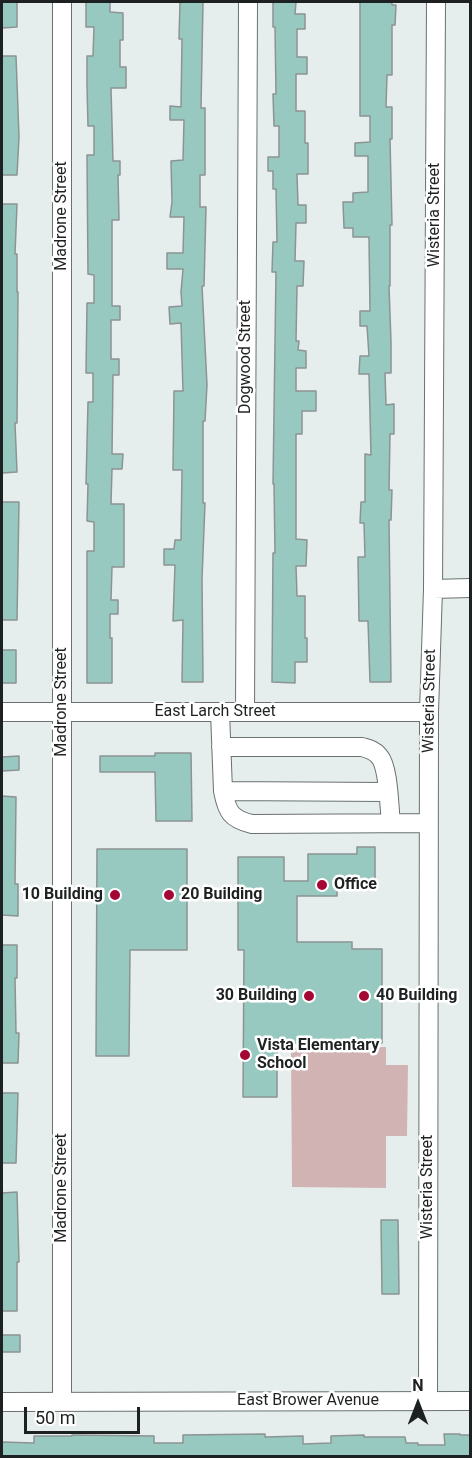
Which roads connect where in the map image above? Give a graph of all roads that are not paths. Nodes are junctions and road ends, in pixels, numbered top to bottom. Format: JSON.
{"nodes":[{"id":1,"x":62,"y":2,"type":"edge"},
{"id":2,"x":248,"y":2,"type":"edge"},
{"id":3,"x":436,"y":2,"type":"edge"},
{"id":4,"x":471,"y":588,"type":"edge"},
{"id":5,"x":433,"y":589,"type":"junction"},
{"id":6,"x":2,"y":712,"type":"edge"},
{"id":7,"x":62,"y":712,"type":"junction"},
{"id":8,"x":220,"y":712,"type":"junction"},
{"id":9,"x":245,"y":712,"type":"junction"},
{"id":10,"x":429,"y":712,"type":"junction"},
{"id":11,"x":221,"y":747,"type":"junction"},
{"id":12,"x":223,"y":791,"type":"junction"},
{"id":13,"x":388,"y":792,"type":"junction"},
{"id":14,"x":391,"y":823,"type":"junction"},
{"id":15,"x":428,"y":823,"type":"junction"},
{"id":16,"x":429,"y":1401,"type":"junction"},
{"id":17,"x":471,"y":1401,"type":"edge"},
{"id":18,"x":2,"y":1402,"type":"edge"},
{"id":19,"x":62,"y":1402,"type":"junction"}],
"edges":[{"from":1,"to":7,"type":"street","name":"Madrone Street"},
{"from":2,"to":9,"type":"street","name":"Dogwood Street"},
{"from":3,"to":5,"type":"street","name":"Wisteria Street"},
{"from":4,"to":5,"type":"street"},
{"from":5,"to":10,"type":"street","name":"Wisteria Street"},
{"from":6,"to":7,"type":"street","name":"East Larch Street"},
{"from":7,"to":8,"type":"street","name":"East Larch Street"},
{"from":7,"to":19,"type":"street","name":"Madrone Street"},
{"from":8,"to":9,"type":"street","name":"East Larch Street"},
{"from":8,"to":11,"type":"street"},
{"from":9,"to":10,"type":"street","name":"East Larch Street"},
{"from":10,"to":15,"type":"street","name":"Wisteria Street"},
{"from":11,"to":12,"type":"street"},
{"from":11,"to":13,"type":"street"},
{"from":12,"to":13,"type":"street"},
{"from":12,"to":14,"type":"street"},
{"from":13,"to":14,"type":"street"},
{"from":14,"to":15,"type":"street"},
{"from":15,"to":16,"type":"street","name":"Wisteria Street"},
{"from":16,"to":17,"type":"street","name":"East Brower Avenue"},
{"from":16,"to":19,"type":"street","name":"East Brower Avenue"},
{"from":18,"to":19,"type":"street","name":"East Brower Avenue"}]}
